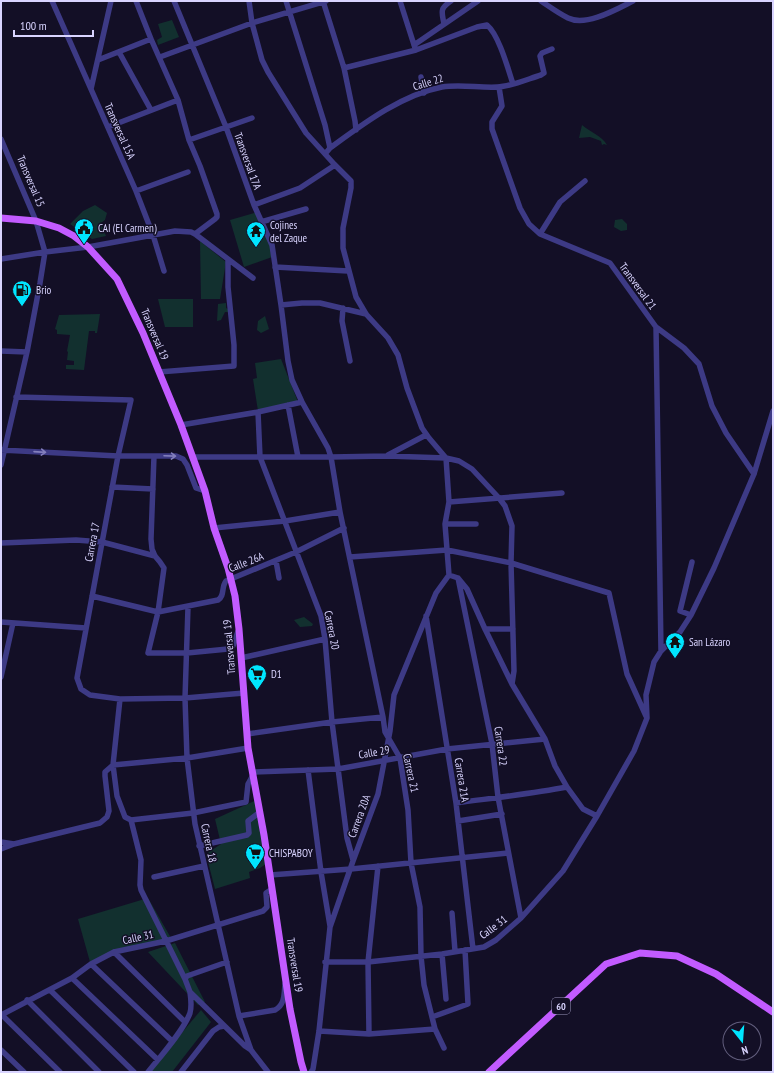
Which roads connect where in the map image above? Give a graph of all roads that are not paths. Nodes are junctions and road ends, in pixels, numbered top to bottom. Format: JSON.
{"nodes":[{"id":1,"x":52,"y":1,"type":"edge"},
{"id":2,"x":111,"y":1,"type":"edge"},
{"id":3,"x":136,"y":1,"type":"edge"},
{"id":4,"x":174,"y":1,"type":"edge"},
{"id":5,"x":249,"y":1,"type":"edge"},
{"id":6,"x":286,"y":1,"type":"edge"},
{"id":7,"x":324,"y":1,"type":"edge"},
{"id":8,"x":400,"y":1,"type":"edge"},
{"id":9,"x":450,"y":1,"type":"edge"},
{"id":10,"x":478,"y":1,"type":"edge"},
{"id":11,"x":541,"y":1,"type":"edge"},
{"id":12,"x":633,"y":1,"type":"edge"},
{"id":13,"x":290,"y":12,"type":"junction"},
{"id":14,"x":252,"y":23,"type":"junction"},
{"id":15,"x":444,"y":24,"type":"junction"},
{"id":16,"x":151,"y":39,"type":"junction"},
{"id":17,"x":192,"y":44,"type":"junction"},
{"id":18,"x":415,"y":48,"type":"junction"},
{"id":19,"x":552,"y":49,"type":"dead end"},
{"id":20,"x":119,"y":52,"type":"junction"},
{"id":21,"x":160,"y":56,"type":"junction"},
{"id":22,"x":98,"y":60,"type":"junction"},
{"id":23,"x":344,"y":68,"type":"junction"},
{"id":24,"x":421,"y":77,"type":"dead end"},
{"id":25,"x":513,"y":84,"type":"junction"},
{"id":26,"x":499,"y":88,"type":"junction"},
{"id":27,"x":91,"y":89,"type":"junction"},
{"id":28,"x":424,"y":92,"type":"junction"},
{"id":29,"x":178,"y":100,"type":"junction"},
{"id":30,"x":151,"y":110,"type":"junction"},
{"id":31,"x":252,"y":118,"type":"dead end"},
{"id":32,"x":108,"y":127,"type":"junction"},
{"id":33,"x":226,"y":127,"type":"junction"},
{"id":34,"x":356,"y":130,"type":"junction"},
{"id":35,"x":1,"y":139,"type":"edge"},
{"id":36,"x":189,"y":140,"type":"junction"},
{"id":37,"x":330,"y":148,"type":"junction"},
{"id":38,"x":325,"y":154,"type":"junction"},
{"id":39,"x":335,"y":166,"type":"junction"},
{"id":40,"x":188,"y":172,"type":"dead end"},
{"id":41,"x":585,"y":181,"type":"dead end"},
{"id":42,"x":136,"y":191,"type":"junction"},
{"id":43,"x":254,"y":205,"type":"junction"},
{"id":44,"x":306,"y":209,"type":"dead end"},
{"id":45,"x":1,"y":218,"type":"edge"},
{"id":46,"x":36,"y":221,"type":"junction"},
{"id":47,"x":261,"y":222,"type":"junction"},
{"id":48,"x":195,"y":234,"type":"junction"},
{"id":49,"x":540,"y":234,"type":"junction"},
{"id":50,"x":153,"y":235,"type":"junction"},
{"id":51,"x":88,"y":248,"type":"junction"},
{"id":52,"x":45,"y":252,"type":"junction"},
{"id":53,"x":1,"y":259,"type":"edge"},
{"id":54,"x":228,"y":260,"type":"junction"},
{"id":55,"x":275,"y":267,"type":"junction"},
{"id":56,"x":164,"y":271,"type":"dead end"},
{"id":57,"x":348,"y":271,"type":"junction"},
{"id":58,"x":253,"y":278,"type":"dead end"},
{"id":59,"x":281,"y":305,"type":"junction"},
{"id":60,"x":343,"y":308,"type":"junction"},
{"id":61,"x":366,"y":314,"type":"junction"},
{"id":62,"x":656,"y":327,"type":"junction"},
{"id":63,"x":1,"y":351,"type":"edge"},
{"id":64,"x":27,"y":352,"type":"junction"},
{"id":65,"x":350,"y":362,"type":"dead end"},
{"id":66,"x":159,"y":372,"type":"junction"},
{"id":67,"x":16,"y":397,"type":"junction"},
{"id":68,"x":302,"y":402,"type":"junction"},
{"id":69,"x":288,"y":405,"type":"junction"},
{"id":70,"x":773,"y":411,"type":"edge"},
{"id":71,"x":258,"y":412,"type":"junction"},
{"id":72,"x":181,"y":425,"type":"junction"},
{"id":73,"x":426,"y":435,"type":"junction"},
{"id":74,"x":3,"y":450,"type":"edge"},
{"id":75,"x":118,"y":456,"type":"junction"},
{"id":76,"x":154,"y":456,"type":"junction"},
{"id":77,"x":387,"y":456,"type":"junction"},
{"id":78,"x":192,"y":457,"type":"junction"},
{"id":79,"x":298,"y":457,"type":"junction"},
{"id":80,"x":331,"y":457,"type":"junction"},
{"id":81,"x":260,"y":458,"type":"junction"},
{"id":82,"x":446,"y":458,"type":"junction"},
{"id":83,"x":1,"y":465,"type":"edge"},
{"id":84,"x":754,"y":474,"type":"junction"},
{"id":85,"x":112,"y":487,"type":"junction"},
{"id":86,"x":153,"y":489,"type":"junction"},
{"id":87,"x":205,"y":491,"type":"junction"},
{"id":88,"x":562,"y":493,"type":"dead end"},
{"id":89,"x":499,"y":498,"type":"junction"},
{"id":90,"x":449,"y":502,"type":"junction"},
{"id":91,"x":340,"y":512,"type":"junction"},
{"id":92,"x":285,"y":521,"type":"junction"},
{"id":93,"x":445,"y":524,"type":"junction"},
{"id":94,"x":476,"y":524,"type":"dead end"},
{"id":95,"x":214,"y":528,"type":"junction"},
{"id":96,"x":344,"y":528,"type":"junction"},
{"id":97,"x":102,"y":542,"type":"junction"},
{"id":98,"x":1,"y":544,"type":"edge"},
{"id":99,"x":447,"y":550,"type":"junction"},
{"id":100,"x":296,"y":552,"type":"junction"},
{"id":101,"x":155,"y":556,"type":"junction"},
{"id":102,"x":350,"y":557,"type":"junction"},
{"id":103,"x":276,"y":561,"type":"junction"},
{"id":104,"x":692,"y":562,"type":"dead end"},
{"id":105,"x":511,"y":563,"type":"junction"},
{"id":106,"x":449,"y":576,"type":"junction"},
{"id":107,"x":278,"y":578,"type":"dead end"},
{"id":108,"x":458,"y":578,"type":"junction"},
{"id":109,"x":231,"y":579,"type":"junction"},
{"id":110,"x":92,"y":596,"type":"junction"},
{"id":111,"x":188,"y":607,"type":"junction"},
{"id":112,"x":158,"y":612,"type":"junction"},
{"id":113,"x":691,"y":615,"type":"junction"},
{"id":114,"x":426,"y":616,"type":"junction"},
{"id":115,"x":1,"y":622,"type":"edge"},
{"id":116,"x":13,"y":622,"type":"junction"},
{"id":117,"x":86,"y":628,"type":"junction"},
{"id":118,"x":239,"y":629,"type":"junction"},
{"id":119,"x":485,"y":629,"type":"junction"},
{"id":120,"x":513,"y":629,"type":"junction"},
{"id":121,"x":325,"y":639,"type":"junction"},
{"id":122,"x":661,"y":651,"type":"junction"},
{"id":123,"x":187,"y":653,"type":"junction"},
{"id":124,"x":241,"y":658,"type":"junction"},
{"id":125,"x":1,"y":677,"type":"edge"},
{"id":126,"x":512,"y":684,"type":"junction"},
{"id":127,"x":244,"y":693,"type":"junction"},
{"id":128,"x":185,"y":698,"type":"junction"},
{"id":129,"x":120,"y":699,"type":"junction"},
{"id":130,"x":383,"y":717,"type":"junction"},
{"id":131,"x":647,"y":718,"type":"junction"},
{"id":132,"x":332,"y":722,"type":"junction"},
{"id":133,"x":247,"y":734,"type":"junction"},
{"id":134,"x":389,"y":738,"type":"junction"},
{"id":135,"x":545,"y":739,"type":"junction"},
{"id":136,"x":492,"y":744,"type":"junction"},
{"id":137,"x":248,"y":748,"type":"junction"},
{"id":138,"x":447,"y":749,"type":"junction"},
{"id":139,"x":187,"y":758,"type":"junction"},
{"id":140,"x":400,"y":758,"type":"junction"},
{"id":141,"x":384,"y":760,"type":"junction"},
{"id":142,"x":112,"y":765,"type":"junction"},
{"id":143,"x":338,"y":769,"type":"junction"},
{"id":144,"x":308,"y":770,"type":"junction"},
{"id":145,"x":253,"y":773,"type":"junction"},
{"id":146,"x":567,"y":787,"type":"junction"},
{"id":147,"x":498,"y":797,"type":"junction"},
{"id":148,"x":456,"y":803,"type":"junction"},
{"id":149,"x":260,"y":812,"type":"junction"},
{"id":150,"x":193,"y":814,"type":"junction"},
{"id":151,"x":502,"y":814,"type":"junction"},
{"id":152,"x":597,"y":816,"type":"junction"},
{"id":153,"x":129,"y":819,"type":"junction"},
{"id":154,"x":458,"y":821,"type":"junction"},
{"id":155,"x":1,"y":842,"type":"edge"},
{"id":156,"x":14,"y":844,"type":"junction"},
{"id":157,"x":199,"y":846,"type":"junction"},
{"id":158,"x":1,"y":849,"type":"edge"},
{"id":159,"x":508,"y":853,"type":"junction"},
{"id":160,"x":463,"y":857,"type":"junction"},
{"id":161,"x":353,"y":861,"type":"junction"},
{"id":162,"x":411,"y":863,"type":"junction"},
{"id":163,"x":204,"y":866,"type":"junction"},
{"id":164,"x":378,"y":866,"type":"junction"},
{"id":165,"x":351,"y":869,"type":"junction"},
{"id":166,"x":321,"y":872,"type":"junction"},
{"id":167,"x":270,"y":875,"type":"junction"},
{"id":168,"x":154,"y":876,"type":"dead end"},
{"id":169,"x":272,"y":889,"type":"junction"},
{"id":170,"x":452,"y":913,"type":"dead end"},
{"id":171,"x":521,"y":918,"type":"junction"},
{"id":172,"x":218,"y":925,"type":"junction"},
{"id":173,"x":330,"y":927,"type":"junction"},
{"id":174,"x":166,"y":941,"type":"junction"},
{"id":175,"x":473,"y":949,"type":"junction"},
{"id":176,"x":465,"y":950,"type":"junction"},
{"id":177,"x":455,"y":951,"type":"junction"},
{"id":178,"x":114,"y":952,"type":"junction"},
{"id":179,"x":442,"y":954,"type":"junction"},
{"id":180,"x":421,"y":956,"type":"junction"},
{"id":181,"x":227,"y":962,"type":"junction"},
{"id":182,"x":326,"y":962,"type":"junction"},
{"id":183,"x":368,"y":962,"type":"junction"},
{"id":184,"x":91,"y":964,"type":"junction"},
{"id":185,"x":72,"y":978,"type":"junction"},
{"id":186,"x":186,"y":978,"type":"junction"},
{"id":187,"x":285,"y":979,"type":"junction"},
{"id":188,"x":50,"y":990,"type":"junction"},
{"id":189,"x":190,"y":992,"type":"junction"},
{"id":190,"x":446,"y":999,"type":"dead end"},
{"id":191,"x":27,"y":1000,"type":"junction"},
{"id":192,"x":773,"y":1012,"type":"edge"},
{"id":193,"x":1,"y":1015,"type":"edge"},
{"id":194,"x":239,"y":1016,"type":"junction"},
{"id":195,"x":432,"y":1017,"type":"junction"},
{"id":196,"x":185,"y":1022,"type":"junction"},
{"id":197,"x":224,"y":1026,"type":"junction"},
{"id":198,"x":435,"y":1029,"type":"junction"},
{"id":199,"x":319,"y":1031,"type":"junction"},
{"id":200,"x":369,"y":1034,"type":"junction"},
{"id":201,"x":172,"y":1041,"type":"junction"},
{"id":202,"x":444,"y":1048,"type":"dead end"},
{"id":203,"x":1,"y":1050,"type":"edge"},
{"id":204,"x":251,"y":1050,"type":"junction"},
{"id":205,"x":158,"y":1059,"type":"junction"},
{"id":206,"x":186,"y":1066,"type":"junction"},
{"id":207,"x":311,"y":1071,"type":"edge"},
{"id":208,"x":24,"y":1072,"type":"edge"},
{"id":209,"x":60,"y":1072,"type":"edge"},
{"id":210,"x":99,"y":1072,"type":"edge"},
{"id":211,"x":134,"y":1072,"type":"edge"},
{"id":212,"x":148,"y":1072,"type":"edge"},
{"id":213,"x":181,"y":1072,"type":"edge"},
{"id":214,"x":190,"y":1072,"type":"edge"},
{"id":215,"x":268,"y":1072,"type":"edge"},
{"id":216,"x":304,"y":1072,"type":"edge"},
{"id":217,"x":489,"y":1072,"type":"edge"}],
"edges":[{"from":1,"to":27,"type":"street","name":"Transversal 15A"},
{"from":2,"to":22,"type":"street"},
{"from":3,"to":16,"type":"street"},
{"from":4,"to":17,"type":"street","name":"Transversal 17A"},
{"from":5,"to":14,"type":"street"},
{"from":6,"to":13,"type":"street"},
{"from":7,"to":13,"type":"street"},
{"from":7,"to":23,"type":"street"},
{"from":8,"to":18,"type":"street"},
{"from":9,"to":15,"type":"street"},
{"from":10,"to":15,"type":"street"},
{"from":11,"to":12,"type":"street"},
{"from":13,"to":14,"type":"street"},
{"from":13,"to":37,"type":"street"},
{"from":14,"to":17,"type":"street"},
{"from":14,"to":38,"type":"street"},
{"from":15,"to":18,"type":"street"},
{"from":16,"to":20,"type":"street"},
{"from":16,"to":21,"type":"street"},
{"from":17,"to":21,"type":"street"},
{"from":17,"to":33,"type":"street","name":"Transversal 17A"},
{"from":18,"to":23,"type":"street"},
{"from":18,"to":25,"type":"street"},
{"from":19,"to":25,"type":"street","name":"Calle 22"},
{"from":20,"to":22,"type":"street"},
{"from":20,"to":30,"type":"street"},
{"from":21,"to":29,"type":"street"},
{"from":22,"to":27,"type":"street"},
{"from":23,"to":34,"type":"street"},
{"from":24,"to":28,"type":"street"},
{"from":25,"to":26,"type":"street","name":"Calle 22"},
{"from":26,"to":28,"type":"street","name":"Calle 22"},
{"from":26,"to":49,"type":"street","name":"Transversal 21"},
{"from":27,"to":32,"type":"street","name":"Transversal 15A"},
{"from":28,"to":34,"type":"street","name":"Calle 22"},
{"from":29,"to":30,"type":"street"},
{"from":29,"to":36,"type":"street"},
{"from":30,"to":32,"type":"street"},
{"from":31,"to":33,"type":"street"},
{"from":32,"to":42,"type":"street","name":"Transversal 15A"},
{"from":33,"to":36,"type":"street"},
{"from":33,"to":43,"type":"street","name":"Transversal 17A"},
{"from":34,"to":37,"type":"street","name":"Calle 22"},
{"from":35,"to":46,"type":"street","name":"Transversal 15"},
{"from":36,"to":48,"type":"street"},
{"from":37,"to":38,"type":"street","name":"Calle 22"},
{"from":38,"to":39,"type":"street"},
{"from":39,"to":43,"type":"street"},
{"from":39,"to":57,"type":"street"},
{"from":40,"to":42,"type":"street"},
{"from":41,"to":49,"type":"street"},
{"from":42,"to":50,"type":"street","name":"Transversal 15A"},
{"from":43,"to":47,"type":"street","name":"Transversal 17A"},
{"from":44,"to":47,"type":"street"},
{"from":45,"to":46,"type":"main road"},
{"from":46,"to":51,"type":"main road","name":"Transversal 15"},
{"from":46,"to":52,"type":"street"},
{"from":47,"to":55,"type":"street","name":"Transversal 17A"},
{"from":48,"to":50,"type":"street"},
{"from":48,"to":54,"type":"street"},
{"from":49,"to":62,"type":"street","name":"Transversal 21"},
{"from":50,"to":51,"type":"street"},
{"from":50,"to":56,"type":"street","name":"Transversal 15A"},
{"from":51,"to":52,"type":"street"},
{"from":51,"to":66,"type":"main road","name":"Transversal 19"},
{"from":52,"to":53,"type":"street"},
{"from":52,"to":64,"type":"street"},
{"from":54,"to":58,"type":"street"},
{"from":54,"to":66,"type":"street"},
{"from":55,"to":57,"type":"street"},
{"from":55,"to":59,"type":"street","name":"Transversal 17A"},
{"from":57,"to":61,"type":"street"},
{"from":59,"to":60,"type":"street"},
{"from":59,"to":68,"type":"street","name":"Transversal 17A"},
{"from":60,"to":61,"type":"street"},
{"from":60,"to":65,"type":"street"},
{"from":61,"to":73,"type":"street"},
{"from":62,"to":84,"type":"street","name":"Transversal 21"},
{"from":62,"to":122,"type":"street"},
{"from":63,"to":64,"type":"street"},
{"from":64,"to":67,"type":"street"},
{"from":66,"to":72,"type":"main road","name":"Transversal 19"},
{"from":67,"to":74,"type":"street"},
{"from":67,"to":75,"type":"street","name":"Carrera 17"},
{"from":68,"to":69,"type":"street"},
{"from":68,"to":80,"type":"street","name":"Carrera 21"},
{"from":69,"to":71,"type":"street"},
{"from":69,"to":79,"type":"street"},
{"from":70,"to":84,"type":"street"},
{"from":71,"to":72,"type":"street"},
{"from":71,"to":81,"type":"street","name":"Carrera 20"},
{"from":72,"to":78,"type":"main road","name":"Transversal 19"},
{"from":73,"to":77,"type":"street"},
{"from":73,"to":82,"type":"street"},
{"from":74,"to":75,"type":"street","one_way":true},
{"from":74,"to":83,"type":"street"},
{"from":75,"to":76,"type":"street"},
{"from":75,"to":85,"type":"street","name":"Carrera 17"},
{"from":76,"to":86,"type":"street"},
{"from":76,"to":87,"type":"street","one_way":true},
{"from":77,"to":80,"type":"street"},
{"from":77,"to":82,"type":"street"},
{"from":78,"to":81,"type":"street"},
{"from":78,"to":87,"type":"main road","name":"Transversal 19"},
{"from":79,"to":80,"type":"street"},
{"from":79,"to":81,"type":"street"},
{"from":80,"to":91,"type":"street","name":"Carrera 21"},
{"from":81,"to":92,"type":"street","name":"Carrera 20"},
{"from":82,"to":89,"type":"street"},
{"from":82,"to":90,"type":"street"},
{"from":84,"to":113,"type":"street"},
{"from":85,"to":86,"type":"street"},
{"from":85,"to":97,"type":"street","name":"Carrera 17"},
{"from":86,"to":101,"type":"street"},
{"from":87,"to":95,"type":"main road","name":"Transversal 19"},
{"from":88,"to":89,"type":"street"},
{"from":89,"to":90,"type":"street"},
{"from":89,"to":105,"type":"street"},
{"from":90,"to":93,"type":"street"},
{"from":91,"to":92,"type":"street"},
{"from":91,"to":96,"type":"street","name":"Carrera 21"},
{"from":92,"to":95,"type":"street"},
{"from":92,"to":100,"type":"street","name":"Carrera 20"},
{"from":93,"to":94,"type":"street"},
{"from":93,"to":99,"type":"street"},
{"from":95,"to":109,"type":"main road","name":"Transversal 19"},
{"from":96,"to":100,"type":"street","name":"Calle 26A"},
{"from":96,"to":102,"type":"street","name":"Carrera 21"},
{"from":97,"to":98,"type":"street"},
{"from":97,"to":101,"type":"street"},
{"from":97,"to":110,"type":"street","name":"Carrera 17"},
{"from":99,"to":102,"type":"street"},
{"from":99,"to":105,"type":"street"},
{"from":99,"to":106,"type":"street"},
{"from":100,"to":103,"type":"street","name":"Calle 26A"},
{"from":100,"to":121,"type":"street","name":"Carrera 20"},
{"from":101,"to":112,"type":"street"},
{"from":102,"to":130,"type":"street","name":"Carrera 21"},
{"from":103,"to":107,"type":"street"},
{"from":103,"to":109,"type":"street","name":"Calle 26A"},
{"from":104,"to":113,"type":"street"},
{"from":105,"to":120,"type":"street"},
{"from":105,"to":131,"type":"street"},
{"from":106,"to":108,"type":"street"},
{"from":106,"to":114,"type":"street","name":"Carrera 20A"},
{"from":108,"to":119,"type":"street"},
{"from":108,"to":136,"type":"street","name":"Carrera 22"},
{"from":109,"to":111,"type":"street","name":"Calle 26A"},
{"from":109,"to":118,"type":"main road","name":"Transversal 19"},
{"from":110,"to":112,"type":"street","name":"Calle 26A"},
{"from":110,"to":117,"type":"street","name":"Carrera 17"},
{"from":111,"to":112,"type":"street","name":"Calle 26A"},
{"from":111,"to":123,"type":"street","name":"Carrera 18"},
{"from":112,"to":123,"type":"street"},
{"from":113,"to":122,"type":"street"},
{"from":114,"to":134,"type":"street","name":"Carrera 20A"},
{"from":114,"to":138,"type":"street","name":"Carrera 21A"},
{"from":115,"to":116,"type":"street"},
{"from":116,"to":117,"type":"street"},
{"from":116,"to":125,"type":"street"},
{"from":117,"to":129,"type":"street","name":"Carrera 17"},
{"from":118,"to":123,"type":"street"},
{"from":118,"to":124,"type":"main road","name":"Transversal 19"},
{"from":119,"to":120,"type":"street"},
{"from":119,"to":126,"type":"street"},
{"from":120,"to":126,"type":"street"},
{"from":121,"to":124,"type":"street"},
{"from":121,"to":132,"type":"street","name":"Carrera 20"},
{"from":122,"to":131,"type":"street"},
{"from":123,"to":128,"type":"street","name":"Carrera 18"},
{"from":124,"to":127,"type":"main road","name":"Transversal 19"},
{"from":126,"to":135,"type":"street"},
{"from":127,"to":128,"type":"street"},
{"from":127,"to":133,"type":"main road","name":"Transversal 19"},
{"from":128,"to":129,"type":"street"},
{"from":128,"to":139,"type":"street","name":"Carrera 18"},
{"from":129,"to":142,"type":"street"},
{"from":130,"to":132,"type":"street"},
{"from":130,"to":134,"type":"street","name":"Carrera 21"},
{"from":131,"to":152,"type":"street","name":"Calle 31"},
{"from":132,"to":133,"type":"street"},
{"from":132,"to":143,"type":"street","name":"Carrera 20"},
{"from":133,"to":137,"type":"main road","name":"Transversal 19"},
{"from":134,"to":140,"type":"street","name":"Carrera 21"},
{"from":134,"to":141,"type":"street","name":"Carrera 20A"},
{"from":135,"to":136,"type":"street","name":"Calle 29"},
{"from":135,"to":146,"type":"street"},
{"from":136,"to":138,"type":"street","name":"Calle 29"},
{"from":136,"to":147,"type":"street","name":"Carrera 22"},
{"from":137,"to":139,"type":"street"},
{"from":137,"to":145,"type":"main road","name":"Transversal 19"},
{"from":138,"to":140,"type":"street","name":"Calle 29"},
{"from":138,"to":148,"type":"street","name":"Carrera 21A"},
{"from":139,"to":142,"type":"street"},
{"from":139,"to":150,"type":"street","name":"Carrera 18"},
{"from":140,"to":141,"type":"street","name":"Calle 29"},
{"from":140,"to":162,"type":"street","name":"Carrera 21"},
{"from":141,"to":143,"type":"street","name":"Calle 29"},
{"from":141,"to":161,"type":"street","name":"Carrera 20A"},
{"from":142,"to":153,"type":"street"},
{"from":142,"to":156,"type":"street"},
{"from":143,"to":144,"type":"street","name":"Calle 29"},
{"from":143,"to":161,"type":"street","name":"Carrera 20"},
{"from":144,"to":145,"type":"street","name":"Calle 29"},
{"from":144,"to":166,"type":"street"},
{"from":145,"to":149,"type":"main road","name":"Transversal 19"},
{"from":145,"to":150,"type":"street"},
{"from":146,"to":147,"type":"street"},
{"from":146,"to":152,"type":"street"},
{"from":147,"to":148,"type":"street"},
{"from":147,"to":151,"type":"street","name":"Carrera 22"},
{"from":148,"to":154,"type":"street","name":"Carrera 21A"},
{"from":149,"to":157,"type":"street"},
{"from":149,"to":167,"type":"main road","name":"Transversal 19"},
{"from":150,"to":153,"type":"street"},
{"from":150,"to":157,"type":"street","name":"Carrera 18"},
{"from":151,"to":154,"type":"street"},
{"from":151,"to":159,"type":"street","name":"Carrera 22"},
{"from":152,"to":171,"type":"street","name":"Calle 31"},
{"from":153,"to":174,"type":"street"},
{"from":154,"to":160,"type":"street","name":"Carrera 21A"},
{"from":155,"to":156,"type":"street"},
{"from":156,"to":158,"type":"street"},
{"from":157,"to":163,"type":"street","name":"Carrera 18"},
{"from":159,"to":160,"type":"street"},
{"from":159,"to":171,"type":"street","name":"Carrera 22"},
{"from":160,"to":162,"type":"street"},
{"from":160,"to":175,"type":"street","name":"Carrera 21A"},
{"from":161,"to":165,"type":"street","name":"Carrera 20A"},
{"from":162,"to":164,"type":"street"},
{"from":162,"to":180,"type":"street","name":"Carrera 21"},
{"from":163,"to":168,"type":"street"},
{"from":163,"to":172,"type":"street","name":"Carrera 18"},
{"from":164,"to":165,"type":"street"},
{"from":164,"to":183,"type":"street"},
{"from":165,"to":166,"type":"street"},
{"from":165,"to":173,"type":"street","name":"Carrera 20A"},
{"from":166,"to":167,"type":"street"},
{"from":166,"to":173,"type":"street"},
{"from":167,"to":169,"type":"main road","name":"Transversal 19"},
{"from":169,"to":172,"type":"street","name":"Calle 31"},
{"from":169,"to":187,"type":"main road","name":"Transversal 19"},
{"from":170,"to":177,"type":"street"},
{"from":171,"to":175,"type":"street","name":"Calle 31"},
{"from":172,"to":174,"type":"street","name":"Calle 31"},
{"from":172,"to":181,"type":"street","name":"Carrera 18"},
{"from":173,"to":182,"type":"street","name":"Carrera 20A"},
{"from":174,"to":178,"type":"street","name":"Calle 31"},
{"from":174,"to":186,"type":"street"},
{"from":175,"to":176,"type":"street","name":"Calle 31"},
{"from":176,"to":177,"type":"street","name":"Calle 31"},
{"from":176,"to":195,"type":"street"},
{"from":177,"to":179,"type":"street","name":"Calle 31"},
{"from":178,"to":184,"type":"street","name":"Calle 31"},
{"from":178,"to":196,"type":"street"},
{"from":179,"to":180,"type":"street","name":"Calle 31"},
{"from":179,"to":190,"type":"street"},
{"from":180,"to":183,"type":"street","name":"Calle 31"},
{"from":180,"to":195,"type":"street","name":"Carrera 21"},
{"from":181,"to":186,"type":"street"},
{"from":181,"to":194,"type":"street","name":"Carrera 18"},
{"from":182,"to":183,"type":"street","name":"Calle 31"},
{"from":182,"to":199,"type":"street","name":"Carrera 20A"},
{"from":183,"to":200,"type":"street"},
{"from":184,"to":185,"type":"street","name":"Calle 31"},
{"from":184,"to":201,"type":"street"},
{"from":185,"to":188,"type":"street","name":"Calle 31"},
{"from":185,"to":205,"type":"street"},
{"from":186,"to":189,"type":"street"},
{"from":187,"to":194,"type":"street"},
{"from":187,"to":216,"type":"main road","name":"Transversal 19"},
{"from":188,"to":191,"type":"street","name":"Calle 31"},
{"from":188,"to":211,"type":"street"},
{"from":189,"to":196,"type":"street"},
{"from":189,"to":197,"type":"street"},
{"from":191,"to":193,"type":"street","name":"Calle 31"},
{"from":191,"to":210,"type":"street"},
{"from":192,"to":217,"type":"main road","number":"60"},
{"from":193,"to":209,"type":"street"},
{"from":194,"to":204,"type":"street","name":"Carrera 18"},
{"from":195,"to":198,"type":"street","name":"Carrera 21"},
{"from":196,"to":201,"type":"street"},
{"from":197,"to":204,"type":"street"},
{"from":197,"to":206,"type":"street"},
{"from":198,"to":200,"type":"street"},
{"from":198,"to":202,"type":"street","name":"Carrera 21"},
{"from":199,"to":200,"type":"street"},
{"from":199,"to":207,"type":"street","name":"Carrera 20A"},
{"from":201,"to":205,"type":"street"},
{"from":203,"to":208,"type":"street"},
{"from":204,"to":215,"type":"street","name":"Carrera 18"},
{"from":205,"to":212,"type":"street"},
{"from":206,"to":213,"type":"street"},
{"from":206,"to":214,"type":"street"}]}
